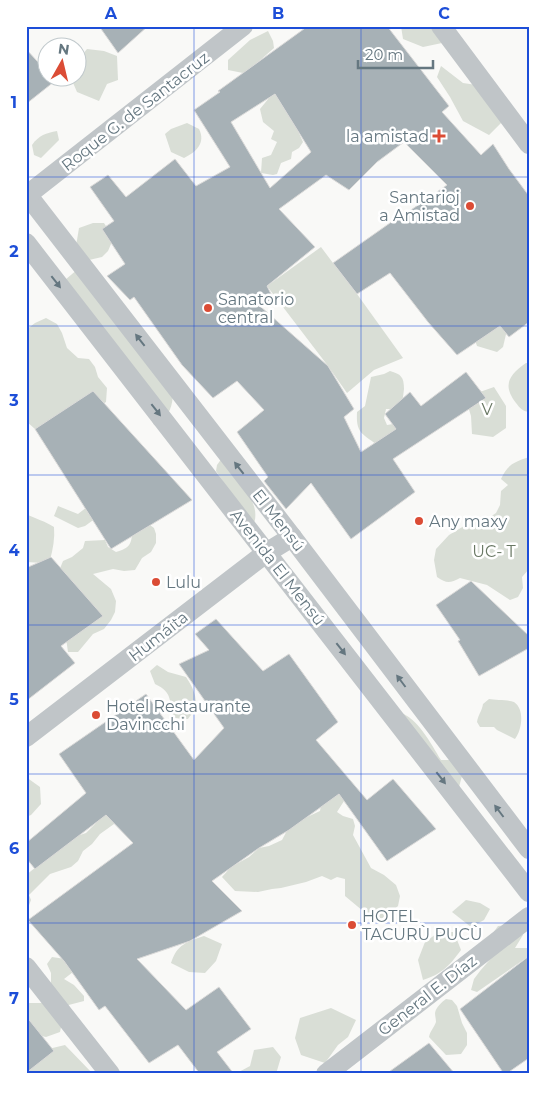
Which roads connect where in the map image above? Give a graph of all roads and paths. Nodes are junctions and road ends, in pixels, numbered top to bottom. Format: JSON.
{"nodes":[{"id":1,"x":243,"y":26,"type":"edge"},
{"id":2,"x":441,"y":26,"type":"edge"},
{"id":3,"x":529,"y":144,"type":"edge"},
{"id":4,"x":27,"y":195,"type":"edge"},
{"id":5,"x":26,"y":243,"type":"edge"},
{"id":6,"x":292,"y":537,"type":"junction"},
{"id":7,"x":266,"y":552,"type":"junction"},
{"id":8,"x":26,"y":737,"type":"edge"},
{"id":9,"x":529,"y":850,"type":"edge"},
{"id":10,"x":529,"y":892,"type":"edge"},
{"id":11,"x":529,"y":917,"type":"edge"},
{"id":12,"x":26,"y":967,"type":"edge"},
{"id":13,"x":110,"y":1074,"type":"edge"},
{"id":14,"x":326,"y":1074,"type":"edge"}],
"edges":[{"from":1,"to":4,"type":"street","name":"Roque G. de Santacruz"},
{"from":2,"to":3,"type":"street"},
{"from":6,"to":4,"type":"street","name":"El Mensú","one_way":true},
{"from":5,"to":7,"type":"street","name":"Avenida El Mensú","one_way":true},
{"from":6,"to":7,"type":"street","name":"Humáita"},
{"from":9,"to":6,"type":"street","name":"El Mensú","one_way":true},
{"from":7,"to":8,"type":"street","name":"Humáita"},
{"from":7,"to":10,"type":"street","name":"Avenida El Mensú","one_way":true},
{"from":11,"to":14,"type":"street","name":"General E. Díaz"},
{"from":12,"to":13,"type":"street"}]}
